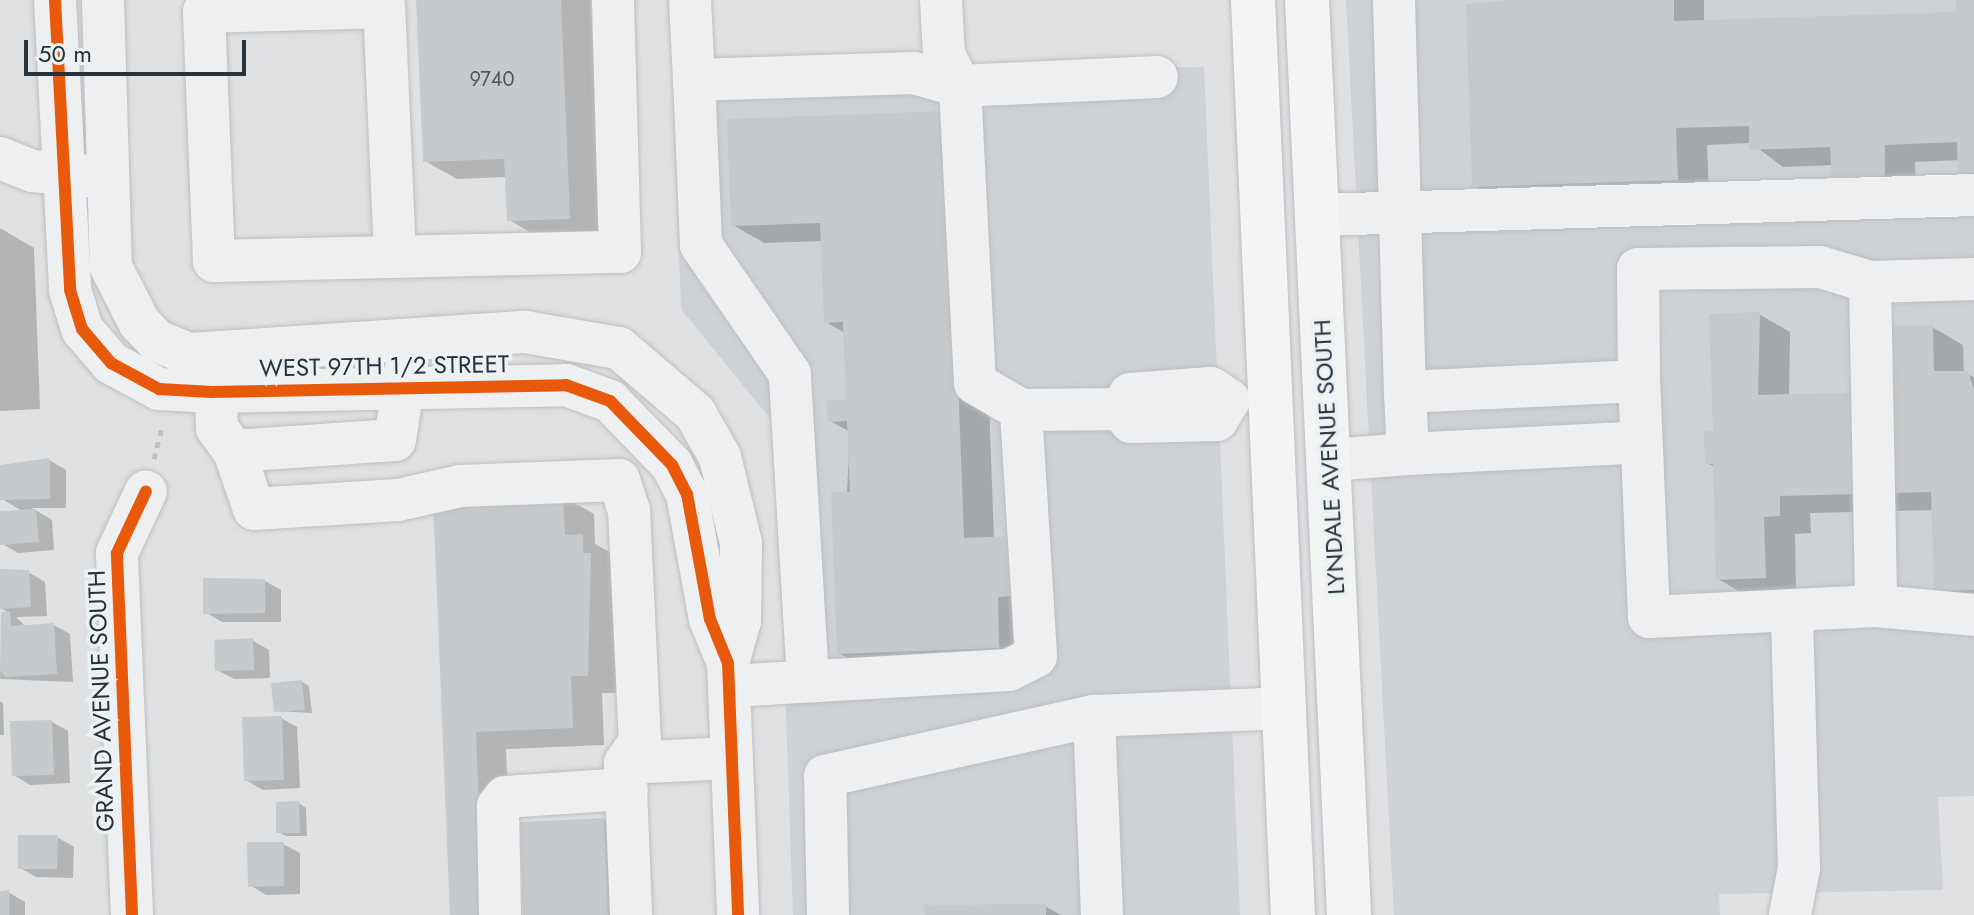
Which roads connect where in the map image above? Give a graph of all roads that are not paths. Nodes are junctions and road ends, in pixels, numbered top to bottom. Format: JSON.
{"nodes":[{"id":1,"x":55,"y":0,"type":"edge"},
{"id":2,"x":103,"y":0,"type":"edge"},
{"id":3,"x":613,"y":0,"type":"edge"},
{"id":4,"x":690,"y":0,"type":"edge"},
{"id":5,"x":941,"y":0,"type":"edge"},
{"id":6,"x":1253,"y":0,"type":"edge"},
{"id":7,"x":1307,"y":0,"type":"edge"},
{"id":8,"x":1394,"y":0,"type":"edge"},
{"id":9,"x":199,"y":6,"type":"edge"},
{"id":10,"x":1157,"y":77,"type":"dead end"},
{"id":11,"x":694,"y":80,"type":"junction"},
{"id":12,"x":960,"y":86,"type":"junction"},
{"id":13,"x":0,"y":158,"type":"edge"},
{"id":14,"x":108,"y":175,"type":"junction"},
{"id":15,"x":63,"y":177,"type":"junction"},
{"id":16,"x":1974,"y":195,"type":"edge"},
{"id":17,"x":1399,"y":213,"type":"junction"},
{"id":18,"x":1317,"y":215,"type":"junction"},
{"id":19,"x":1263,"y":218,"type":"junction"},
{"id":20,"x":395,"y":256,"type":"junction"},
{"id":21,"x":1974,"y":279,"type":"edge"},
{"id":22,"x":1870,"y":282,"type":"junction"},
{"id":23,"x":406,"y":336,"type":"junction"},
{"id":24,"x":214,"y":372,"type":"junction"},
{"id":25,"x":1639,"y":378,"type":"junction"},
{"id":26,"x":408,"y":388,"type":"junction"},
{"id":27,"x":1405,"y":392,"type":"junction"},
{"id":28,"x":1250,"y":400,"type":"junction"},
{"id":29,"x":1327,"y":401,"type":"junction"},
{"id":30,"x":1021,"y":410,"type":"junction"},
{"id":31,"x":1641,"y":442,"type":"junction"},
{"id":32,"x":234,"y":451,"type":"junction"},
{"id":33,"x":1408,"y":454,"type":"junction"},
{"id":34,"x":1273,"y":460,"type":"junction"},
{"id":35,"x":1330,"y":460,"type":"junction"},
{"id":36,"x":146,"y":491,"type":"dead end"},
{"id":37,"x":687,"y":494,"type":"junction"},
{"id":38,"x":629,"y":510,"type":"junction"},
{"id":39,"x":1876,"y":606,"type":"junction"},
{"id":40,"x":1792,"y":610,"type":"junction"},
{"id":41,"x":1974,"y":615,"type":"edge"},
{"id":42,"x":729,"y":675,"type":"junction"},
{"id":43,"x":808,"y":681,"type":"junction"},
{"id":44,"x":1284,"y":708,"type":"junction"},
{"id":45,"x":1094,"y":716,"type":"junction"},
{"id":46,"x":732,"y":758,"type":"junction"},
{"id":47,"x":1343,"y":770,"type":"junction"},
{"id":48,"x":626,"y":776,"type":"junction"},
{"id":49,"x":132,"y":915,"type":"edge"},
{"id":50,"x":500,"y":915,"type":"edge"},
{"id":51,"x":631,"y":915,"type":"edge"},
{"id":52,"x":738,"y":915,"type":"edge"},
{"id":53,"x":828,"y":915,"type":"edge"},
{"id":54,"x":1102,"y":915,"type":"edge"},
{"id":55,"x":1293,"y":915,"type":"edge"},
{"id":56,"x":1349,"y":915,"type":"edge"},
{"id":57,"x":1790,"y":915,"type":"edge"}],
"edges":[{"from":1,"to":15,"type":"street"},
{"from":2,"to":14,"type":"street"},
{"from":3,"to":20,"type":"street"},
{"from":4,"to":11,"type":"street"},
{"from":5,"to":12,"type":"street"},
{"from":6,"to":19,"type":"main road"},
{"from":7,"to":18,"type":"main road","name":"LYNDALE AVENUE SOUTH"},
{"from":8,"to":17,"type":"street"},
{"from":9,"to":20,"type":"street"},
{"from":9,"to":20,"type":"street"},
{"from":10,"to":12,"type":"street"},
{"from":11,"to":12,"type":"street"},
{"from":11,"to":43,"type":"street"},
{"from":12,"to":30,"type":"street"},
{"from":13,"to":15,"type":"street"},
{"from":14,"to":15,"type":"street"},
{"from":14,"to":24,"type":"street","name":"WEST 97TH 1/2 STREET"},
{"from":15,"to":24,"type":"street","name":"WEST 97TH 1/2 STREET"},
{"from":16,"to":17,"type":"street"},
{"from":17,"to":18,"type":"street"},
{"from":17,"to":27,"type":"street"},
{"from":18,"to":19,"type":"main road"},
{"from":18,"to":29,"type":"main road","name":"LYNDALE AVENUE SOUTH"},
{"from":19,"to":28,"type":"main road"},
{"from":21,"to":22,"type":"street"},
{"from":22,"to":25,"type":"street"},
{"from":22,"to":39,"type":"street"},
{"from":23,"to":24,"type":"street","name":"WEST 97TH 1/2 STREET"},
{"from":23,"to":26,"type":"street"},
{"from":23,"to":42,"type":"street","name":"WEST 97TH 1/2 STREET"},
{"from":24,"to":26,"type":"street","name":"WEST 97TH 1/2 STREET"},
{"from":24,"to":32,"type":"street"},
{"from":25,"to":27,"type":"street"},
{"from":25,"to":31,"type":"street"},
{"from":26,"to":32,"type":"street"},
{"from":26,"to":37,"type":"street","name":"WEST 97TH 1/2 STREET"},
{"from":27,"to":33,"type":"street"},
{"from":28,"to":29,"type":"main road"},
{"from":28,"to":30,"type":"street"},
{"from":28,"to":34,"type":"main road"},
{"from":29,"to":35,"type":"main road","name":"LYNDALE AVENUE SOUTH"},
{"from":30,"to":43,"type":"street"},
{"from":31,"to":33,"type":"street"},
{"from":31,"to":40,"type":"street"},
{"from":32,"to":38,"type":"street"},
{"from":33,"to":35,"type":"street"},
{"from":34,"to":35,"type":"main road"},
{"from":34,"to":44,"type":"main road"},
{"from":35,"to":47,"type":"main road","name":"LYNDALE AVENUE SOUTH"},
{"from":36,"to":49,"type":"street","name":"GRAND AVENUE SOUTH"},
{"from":37,"to":38,"type":"street"},
{"from":37,"to":42,"type":"street"},
{"from":38,"to":48,"type":"street"},
{"from":39,"to":40,"type":"street"},
{"from":39,"to":41,"type":"street"},
{"from":40,"to":57,"type":"street"},
{"from":42,"to":43,"type":"street"},
{"from":42,"to":46,"type":"street"},
{"from":44,"to":45,"type":"street"},
{"from":44,"to":47,"type":"main road"},
{"from":44,"to":55,"type":"main road"},
{"from":45,"to":53,"type":"street"},
{"from":45,"to":54,"type":"street"},
{"from":46,"to":48,"type":"street"},
{"from":46,"to":52,"type":"street"},
{"from":47,"to":56,"type":"main road","name":"LYNDALE AVENUE SOUTH"},
{"from":48,"to":50,"type":"street"},
{"from":48,"to":51,"type":"street"}]}
